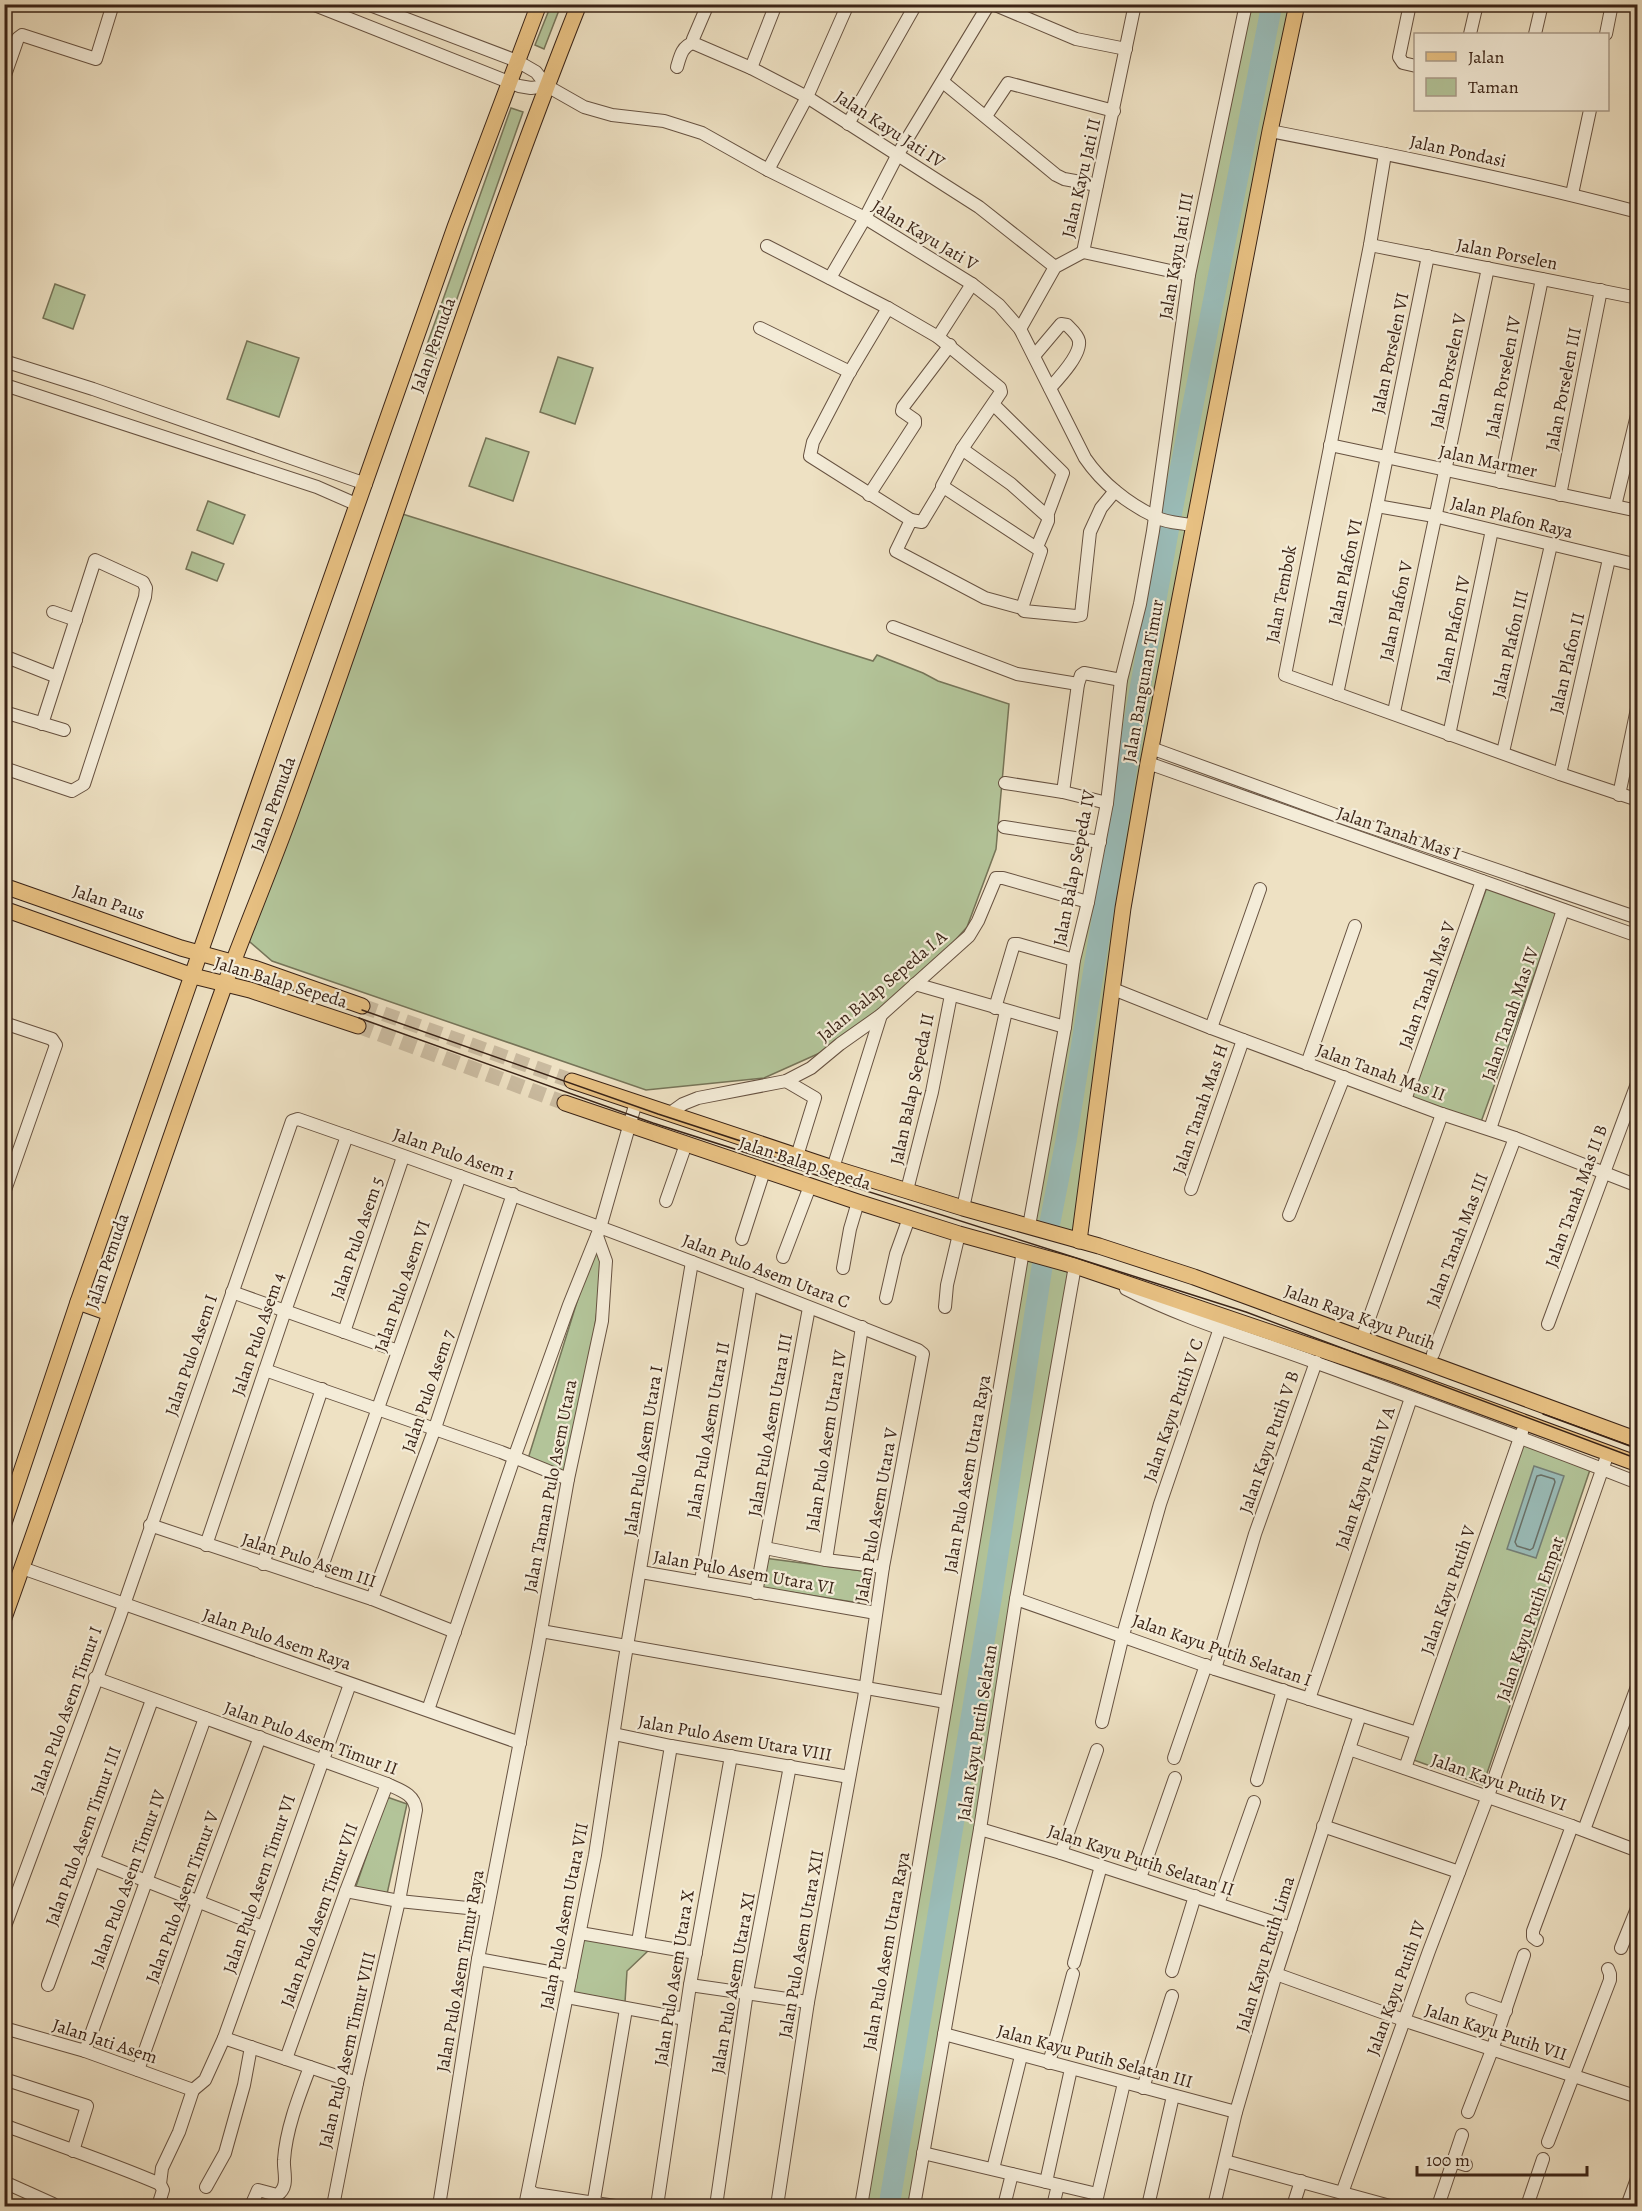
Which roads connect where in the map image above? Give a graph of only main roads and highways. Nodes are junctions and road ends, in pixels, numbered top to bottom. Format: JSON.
{"nodes":[{"id":1,"x":539,"y":4,"type":"edge"},
{"id":2,"x":579,"y":4,"type":"edge"},
{"id":3,"x":1297,"y":4,"type":"edge"},
{"id":4,"x":4,"y":886,"type":"edge"},
{"id":5,"x":4,"y":909,"type":"edge"},
{"id":6,"x":200,"y":954,"type":"junction"},
{"id":7,"x":233,"y":962,"type":"junction"},
{"id":8,"x":193,"y":976,"type":"junction"},
{"id":9,"x":225,"y":983,"type":"junction"},
{"id":10,"x":362,"y":1006,"type":"tunnel mouth"},
{"id":11,"x":358,"y":1026,"type":"tunnel mouth"},
{"id":12,"x":572,"y":1081,"type":"tunnel mouth"},
{"id":13,"x":565,"y":1102,"type":"tunnel mouth"},
{"id":14,"x":912,"y":1192,"type":"junction"},
{"id":15,"x":909,"y":1218,"type":"junction"},
{"id":16,"x":1035,"y":1228,"type":"joint"},
{"id":17,"x":1073,"y":1239,"type":"junction"},
{"id":18,"x":78,"y":1302,"type":"junction"},
{"id":19,"x":109,"y":1313,"type":"junction"},
{"id":20,"x":1402,"y":1353,"type":"junction"},
{"id":21,"x":1393,"y":1374,"type":"junction"},
{"id":22,"x":1638,"y":1440,"type":"edge"},
{"id":23,"x":1638,"y":1464,"type":"edge"},
{"id":24,"x":4,"y":1523,"type":"edge"},
{"id":25,"x":4,"y":1618,"type":"edge"}],
"edges":[{"from":1,"to":6,"type":"main road","name":"Jalan Pemuda"},
{"from":2,"to":7,"type":"main road","name":"Jalan Pemuda"},
{"from":3,"to":17,"type":"main road","name":"Jalan Bangunan Timur"},
{"from":4,"to":6,"type":"main road","name":"Jalan Paus"},
{"from":5,"to":8,"type":"main road"},
{"from":6,"to":7,"type":"main road","name":"Jalan Balap Sepeda"},
{"from":6,"to":8,"type":"main road","name":"Jalan Pemuda"},
{"from":7,"to":9,"type":"main road","name":"Jalan Pemuda"},
{"from":7,"to":10,"type":"main road","name":"Jalan Balap Sepeda"},
{"from":8,"to":9,"type":"main road","name":"Jalan Balap Sepeda"},
{"from":8,"to":18,"type":"main road","name":"Jalan Pemuda"},
{"from":9,"to":11,"type":"main road","name":"Jalan Balap Sepeda"},
{"from":9,"to":19,"type":"main road","name":"Jalan Pemuda"},
{"from":12,"to":14,"type":"main road","name":"Jalan Balap Sepeda"},
{"from":13,"to":15,"type":"main road","name":"Jalan Balap Sepeda"},
{"from":14,"to":15,"type":"main road"},
{"from":14,"to":16,"type":"main road","name":"Jalan Balap Sepeda"},
{"from":15,"to":21,"type":"main road","name":"Jalan Balap Sepeda"},
{"from":16,"to":17,"type":"main road","name":"Jalan Raya Kayu Putih"},
{"from":17,"to":20,"type":"main road","name":"Jalan Raya Kayu Putih"},
{"from":18,"to":19,"type":"main road"},
{"from":18,"to":24,"type":"main road","name":"Jalan Pemuda"},
{"from":19,"to":25,"type":"main road","name":"Jalan Pemuda"},
{"from":20,"to":21,"type":"main road"},
{"from":20,"to":22,"type":"main road","name":"Jalan Raya Kayu Putih"},
{"from":21,"to":23,"type":"main road"}]}
